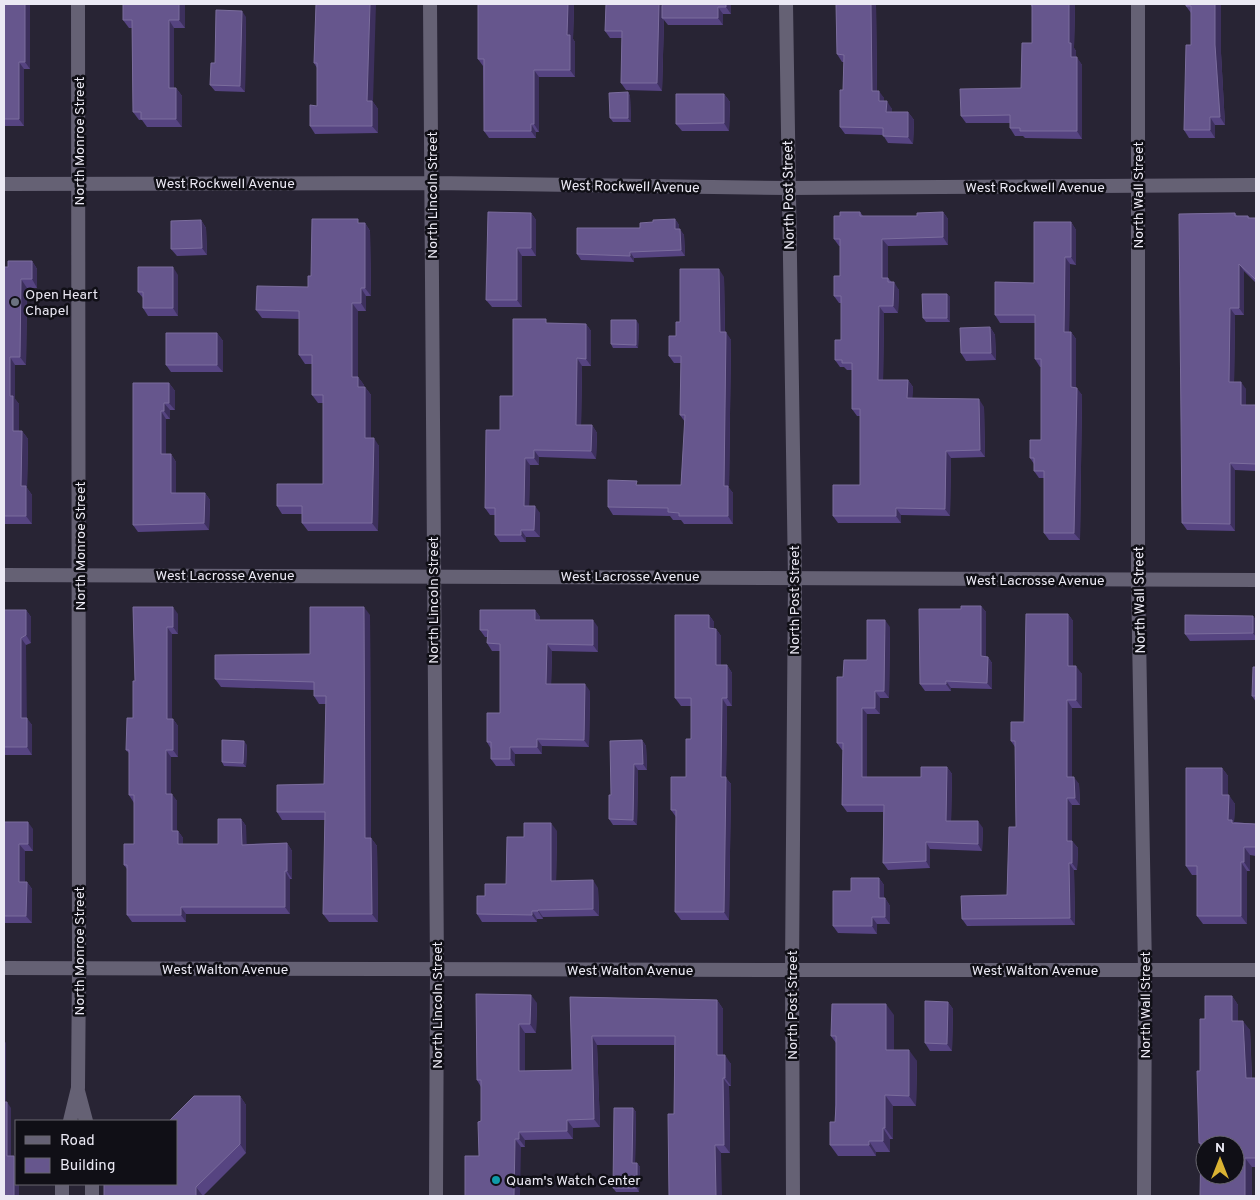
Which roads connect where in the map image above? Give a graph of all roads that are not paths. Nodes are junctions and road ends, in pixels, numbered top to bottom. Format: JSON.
{"nodes":[{"id":1,"x":78,"y":4,"type":"edge"},
{"id":2,"x":430,"y":4,"type":"edge"},
{"id":3,"x":786,"y":4,"type":"edge"},
{"id":4,"x":1138,"y":4,"type":"edge"},
{"id":5,"x":79,"y":183,"type":"junction"},
{"id":6,"x":432,"y":183,"type":"junction"},
{"id":7,"x":4,"y":184,"type":"edge"},
{"id":8,"x":1256,"y":185,"type":"edge"},
{"id":9,"x":1138,"y":186,"type":"junction"},
{"id":10,"x":788,"y":188,"type":"junction"},
{"id":11,"x":4,"y":575,"type":"edge"},
{"id":12,"x":80,"y":575,"type":"junction"},
{"id":13,"x":433,"y":575,"type":"junction"},
{"id":14,"x":795,"y":578,"type":"junction"},
{"id":15,"x":1138,"y":580,"type":"junction"},
{"id":16,"x":1256,"y":580,"type":"edge"},
{"id":17,"x":4,"y":968,"type":"edge"},
{"id":18,"x":79,"y":968,"type":"junction"},
{"id":19,"x":437,"y":970,"type":"junction"},
{"id":20,"x":792,"y":970,"type":"junction"},
{"id":21,"x":1146,"y":970,"type":"junction"},
{"id":22,"x":1256,"y":970,"type":"edge"},
{"id":23,"x":78,"y":1088,"type":"junction"},
{"id":24,"x":70,"y":1120,"type":"edge"},
{"id":25,"x":86,"y":1120,"type":"edge"},
{"id":26,"x":436,"y":1196,"type":"edge"},
{"id":27,"x":793,"y":1196,"type":"edge"},
{"id":28,"x":1144,"y":1196,"type":"edge"}],
"edges":[{"from":1,"to":5,"type":"street","name":"North Monroe Street"},
{"from":2,"to":6,"type":"street","name":"North Lincoln Street"},
{"from":3,"to":10,"type":"street","name":"North Post Street"},
{"from":4,"to":9,"type":"street","name":"North Wall Street"},
{"from":5,"to":6,"type":"street","name":"West Rockwell Avenue"},
{"from":5,"to":7,"type":"street","name":"West Rockwell Avenue"},
{"from":5,"to":12,"type":"street","name":"North Monroe Street"},
{"from":6,"to":10,"type":"street","name":"West Rockwell Avenue"},
{"from":6,"to":13,"type":"street","name":"North Lincoln Street"},
{"from":8,"to":9,"type":"street","name":"West Rockwell Avenue"},
{"from":9,"to":10,"type":"street","name":"West Rockwell Avenue"},
{"from":9,"to":15,"type":"street","name":"North Wall Street"},
{"from":10,"to":14,"type":"street","name":"North Post Street"},
{"from":11,"to":12,"type":"street","name":"West Lacrosse Avenue"},
{"from":12,"to":13,"type":"street","name":"West Lacrosse Avenue"},
{"from":12,"to":18,"type":"street","name":"North Monroe Street"},
{"from":13,"to":14,"type":"street","name":"West Lacrosse Avenue"},
{"from":13,"to":19,"type":"street","name":"North Lincoln Street"},
{"from":14,"to":15,"type":"street","name":"West Lacrosse Avenue"},
{"from":14,"to":20,"type":"street","name":"North Post Street"},
{"from":15,"to":16,"type":"street","name":"West Lacrosse Avenue"},
{"from":15,"to":21,"type":"street","name":"North Wall Street"},
{"from":17,"to":18,"type":"street","name":"West Walton Avenue"},
{"from":18,"to":19,"type":"street","name":"West Walton Avenue"},
{"from":18,"to":23,"type":"street","name":"North Monroe Street"},
{"from":19,"to":20,"type":"street","name":"West Walton Avenue"},
{"from":19,"to":26,"type":"street","name":"North Lincoln Street"},
{"from":20,"to":21,"type":"street","name":"West Walton Avenue"},
{"from":20,"to":27,"type":"street","name":"North Post Street"},
{"from":21,"to":22,"type":"street","name":"West Walton Avenue"},
{"from":21,"to":28,"type":"street","name":"North Wall Street"},
{"from":23,"to":24,"type":"street","name":"North Monroe Street"},
{"from":23,"to":25,"type":"street","name":"North Monroe Street"}]}
